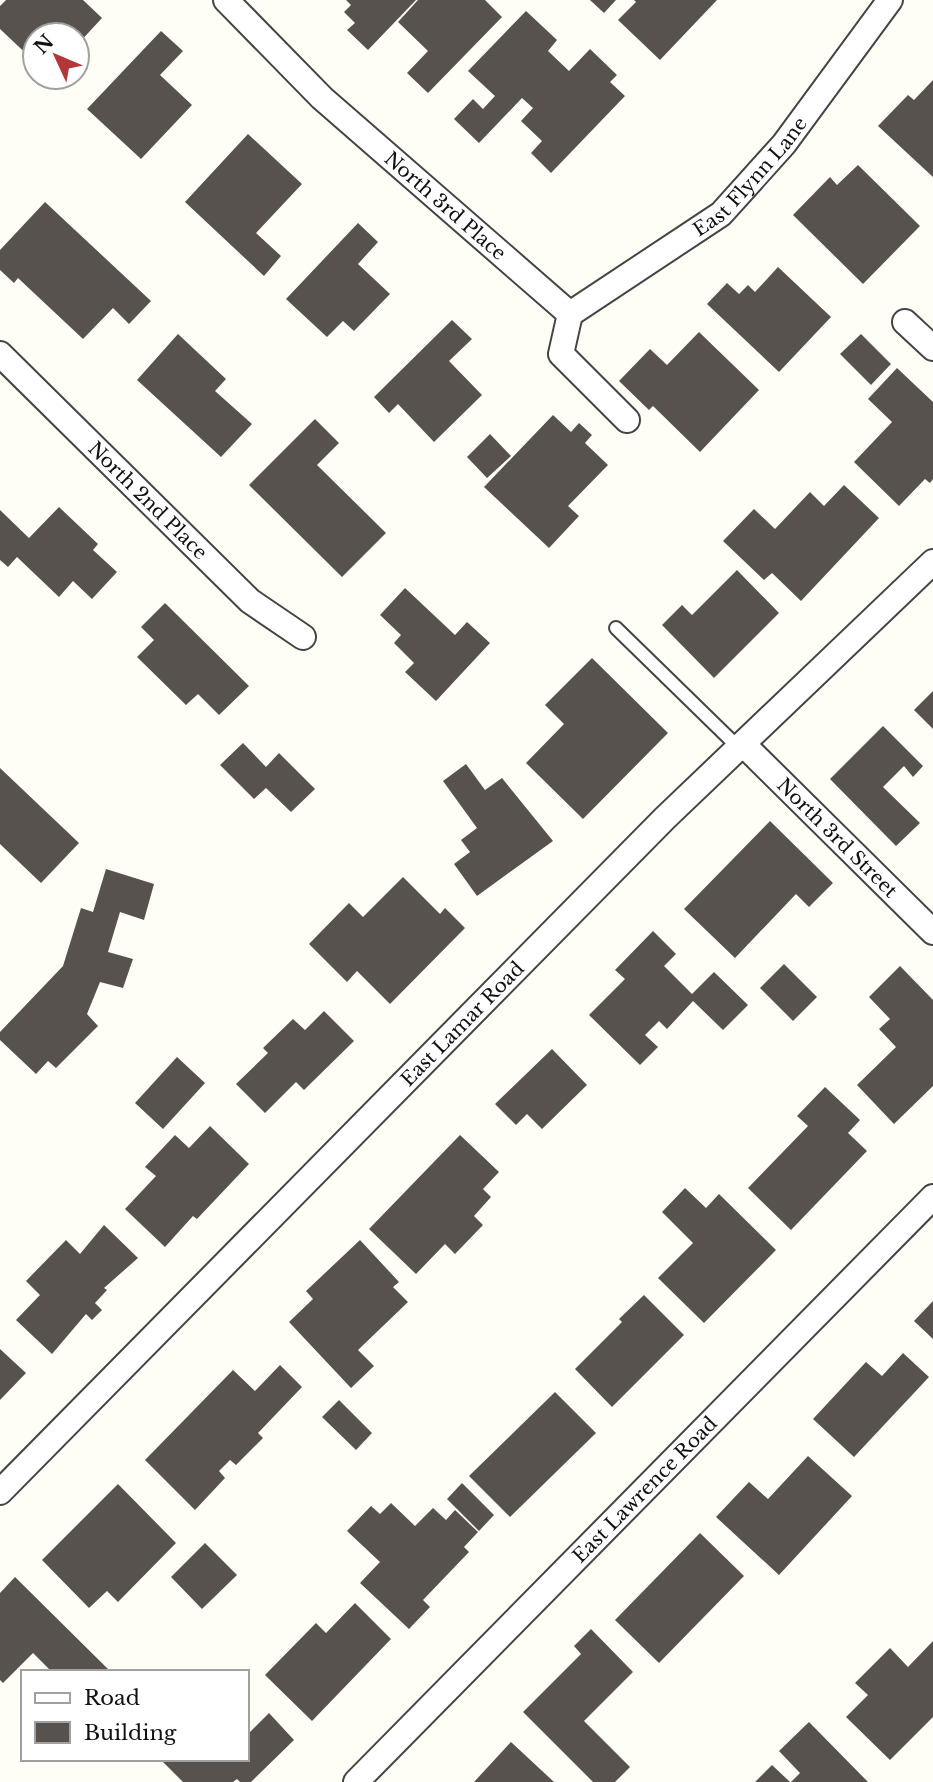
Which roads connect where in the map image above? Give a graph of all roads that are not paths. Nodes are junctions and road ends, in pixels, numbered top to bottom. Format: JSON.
{"nodes":[{"id":1,"x":226,"y":0,"type":"edge"},
{"id":2,"x":890,"y":0,"type":"edge"},
{"id":3,"x":570,"y":314,"type":"junction"},
{"id":4,"x":905,"y":322,"type":"dead end"},
{"id":5,"x":933,"y":348,"type":"edge"},
{"id":6,"x":0,"y":354,"type":"edge"},
{"id":7,"x":627,"y":420,"type":"dead end"},
{"id":8,"x":933,"y":562,"type":"edge"},
{"id":9,"x":616,"y":628,"type":"dead end"},
{"id":10,"x":303,"y":637,"type":"dead end"},
{"id":11,"x":741,"y":746,"type":"junction"},
{"id":12,"x":933,"y":932,"type":"edge"},
{"id":13,"x":933,"y":1197,"type":"edge"},
{"id":14,"x":0,"y":1492,"type":"edge"},
{"id":15,"x":356,"y":1782,"type":"edge"}],
"edges":[{"from":1,"to":3,"type":"street","name":"North 3rd Place"},
{"from":2,"to":3,"type":"street","name":"East Flynn Lane"},
{"from":3,"to":7,"type":"street"},
{"from":4,"to":5,"type":"street"},
{"from":6,"to":10,"type":"street","name":"North 2nd Place"},
{"from":8,"to":11,"type":"street","name":"East Lamar Road"},
{"from":9,"to":11,"type":"lane"},
{"from":11,"to":12,"type":"street","name":"North 3rd Street"},
{"from":11,"to":14,"type":"street","name":"East Lamar Road"},
{"from":13,"to":15,"type":"street","name":"East Lawrence Road"}]}
